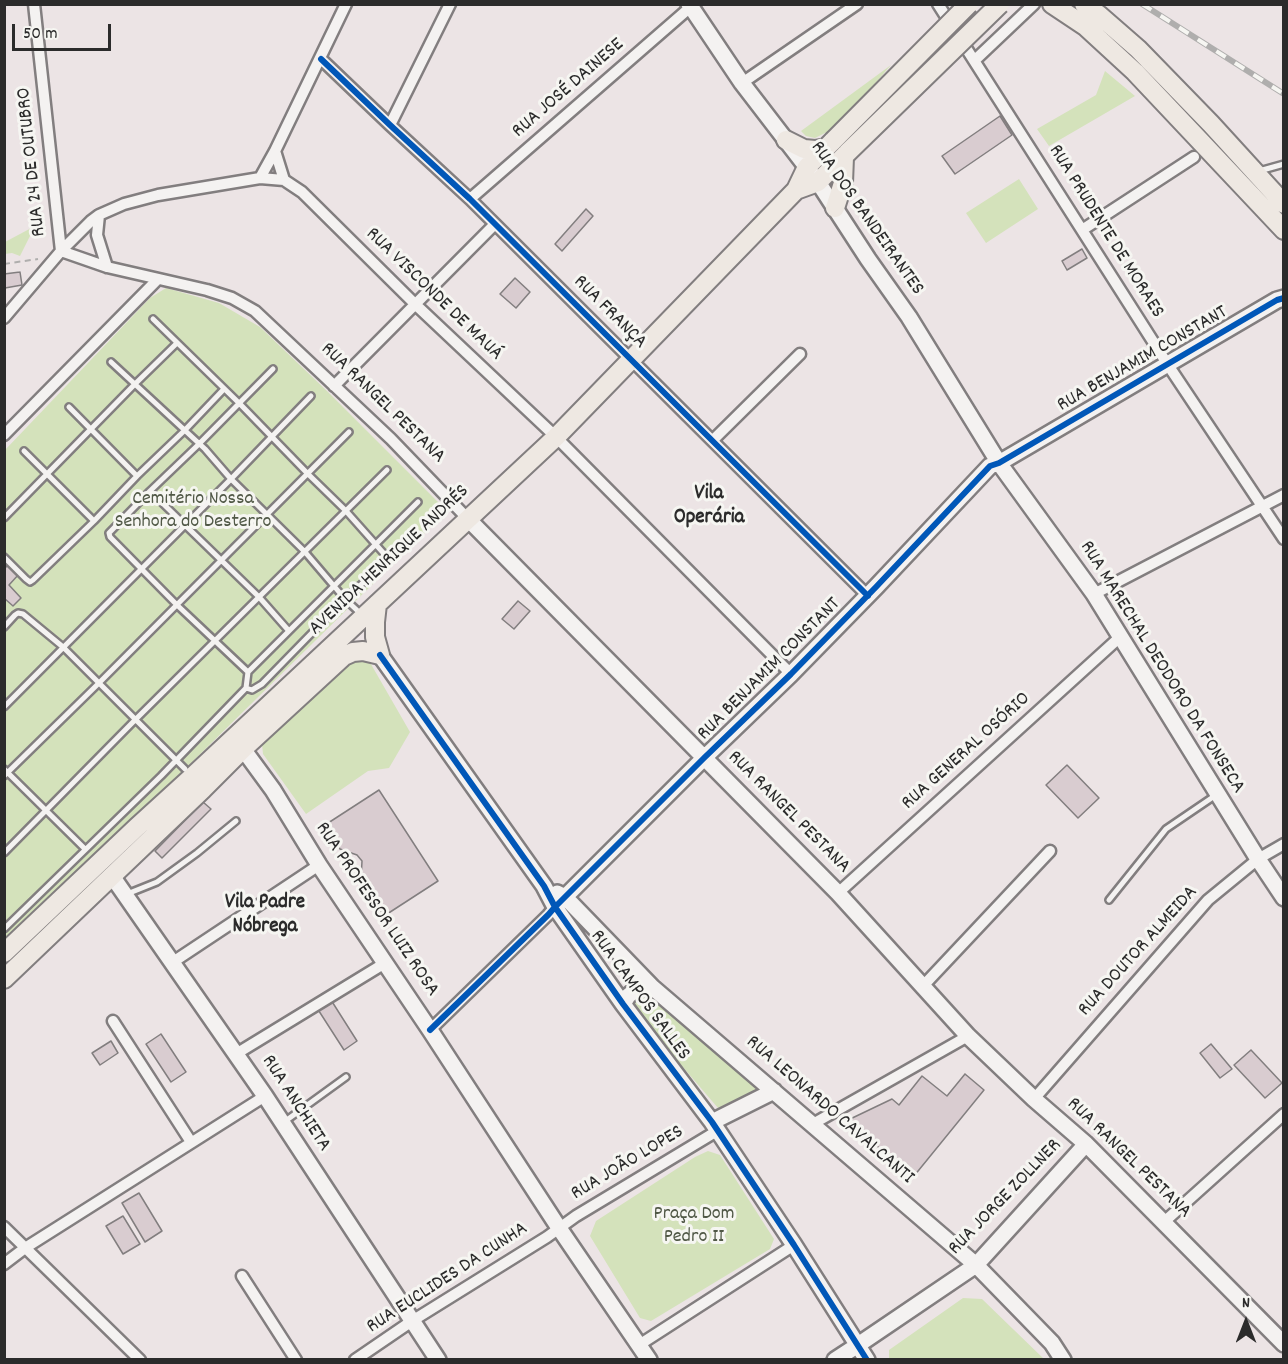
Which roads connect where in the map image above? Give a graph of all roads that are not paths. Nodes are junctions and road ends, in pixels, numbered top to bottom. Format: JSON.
{"nodes":[{"id":1,"x":34,"y":4,"type":"edge"},
{"id":2,"x":346,"y":4,"type":"edge"},
{"id":3,"x":450,"y":4,"type":"edge"},
{"id":4,"x":857,"y":4,"type":"edge"},
{"id":5,"x":969,"y":4,"type":"edge"},
{"id":6,"x":1000,"y":4,"type":"edge"},
{"id":7,"x":1034,"y":4,"type":"edge"},
{"id":8,"x":1052,"y":4,"type":"edge"},
{"id":9,"x":1084,"y":4,"type":"edge"},
{"id":10,"x":691,"y":5,"type":"edge"},
{"id":11,"x":943,"y":6,"type":"edge"},
{"id":12,"x":321,"y":59,"type":"junction"},
{"id":13,"x":975,"y":60,"type":"junction"},
{"id":14,"x":742,"y":83,"type":"junction"},
{"id":15,"x":390,"y":125,"type":"junction"},
{"id":16,"x":786,"y":140,"type":"junction"},
{"id":17,"x":830,"y":145,"type":"junction"},
{"id":18,"x":275,"y":152,"type":"junction"},
{"id":19,"x":845,"y":155,"type":"junction"},
{"id":20,"x":1194,"y":157,"type":"dead end"},
{"id":21,"x":1284,"y":164,"type":"edge"},
{"id":22,"x":807,"y":167,"type":"junction"},
{"id":23,"x":1254,"y":172,"type":"junction"},
{"id":24,"x":260,"y":178,"type":"junction"},
{"id":25,"x":284,"y":180,"type":"junction"},
{"id":26,"x":818,"y":182,"type":"junction"},
{"id":27,"x":796,"y":190,"type":"junction"},
{"id":28,"x":470,"y":199,"type":"junction"},
{"id":29,"x":1284,"y":204,"type":"edge"},
{"id":30,"x":835,"y":208,"type":"junction"},
{"id":31,"x":99,"y":215,"type":"junction"},
{"id":32,"x":495,"y":224,"type":"junction"},
{"id":33,"x":1082,"y":230,"type":"junction"},
{"id":34,"x":1284,"y":230,"type":"edge"},
{"id":35,"x":60,"y":253,"type":"junction"},
{"id":36,"x":107,"y":267,"type":"junction"},
{"id":37,"x":158,"y":279,"type":"junction"},
{"id":38,"x":1284,"y":298,"type":"edge"},
{"id":39,"x":415,"y":304,"type":"junction"},
{"id":40,"x":4,"y":318,"type":"edge"},
{"id":41,"x":153,"y":319,"type":"dead end"},
{"id":42,"x":177,"y":344,"type":"junction"},
{"id":43,"x":801,"y":354,"type":"dead end"},
{"id":44,"x":631,"y":358,"type":"junction"},
{"id":45,"x":111,"y":362,"type":"dead end"},
{"id":46,"x":1168,"y":365,"type":"junction"},
{"id":47,"x":273,"y":369,"type":"dead end"},
{"id":48,"x":135,"y":384,"type":"junction"},
{"id":49,"x":334,"y":386,"type":"junction"},
{"id":50,"x":225,"y":389,"type":"junction"},
{"id":51,"x":311,"y":396,"type":"dead end"},
{"id":52,"x":240,"y":404,"type":"junction"},
{"id":53,"x":69,"y":407,"type":"dead end"},
{"id":54,"x":91,"y":429,"type":"junction"},
{"id":55,"x":185,"y":430,"type":"junction"},
{"id":56,"x":349,"y":432,"type":"dead end"},
{"id":57,"x":4,"y":435,"type":"edge"},
{"id":58,"x":272,"y":436,"type":"junction"},
{"id":59,"x":556,"y":437,"type":"junction"},
{"id":60,"x":713,"y":440,"type":"junction"},
{"id":61,"x":199,"y":444,"type":"junction"},
{"id":62,"x":24,"y":451,"type":"dead end"},
{"id":63,"x":999,"y":463,"type":"junction"},
{"id":64,"x":387,"y":470,"type":"dead end"},
{"id":65,"x":47,"y":474,"type":"junction"},
{"id":66,"x":308,"y":474,"type":"junction"},
{"id":67,"x":137,"y":476,"type":"junction"},
{"id":68,"x":231,"y":479,"type":"junction"},
{"id":69,"x":150,"y":491,"type":"junction"},
{"id":70,"x":1284,"y":495,"type":"edge"},
{"id":71,"x":418,"y":502,"type":"dead end"},
{"id":72,"x":1263,"y":506,"type":"junction"},
{"id":73,"x":346,"y":511,"type":"junction"},
{"id":74,"x":268,"y":514,"type":"junction"},
{"id":75,"x":4,"y":518,"type":"edge"},
{"id":76,"x":468,"y":519,"type":"junction"},
{"id":77,"x":94,"y":522,"type":"junction"},
{"id":78,"x":186,"y":524,"type":"junction"},
{"id":79,"x":1284,"y":539,"type":"edge"},
{"id":80,"x":376,"y":544,"type":"junction"},
{"id":81,"x":305,"y":552,"type":"junction"},
{"id":82,"x":4,"y":557,"type":"edge"},
{"id":83,"x":222,"y":560,"type":"junction"},
{"id":84,"x":142,"y":568,"type":"junction"},
{"id":85,"x":333,"y":586,"type":"junction"},
{"id":86,"x":1094,"y":594,"type":"junction"},
{"id":87,"x":868,"y":596,"type":"junction"},
{"id":88,"x":259,"y":597,"type":"junction"},
{"id":89,"x":345,"y":599,"type":"junction"},
{"id":90,"x":377,"y":604,"type":"junction"},
{"id":91,"x":177,"y":605,"type":"junction"},
{"id":92,"x":364,"y":616,"type":"junction"},
{"id":93,"x":4,"y":627,"type":"edge"},
{"id":94,"x":289,"y":631,"type":"junction"},
{"id":95,"x":1120,"y":637,"type":"junction"},
{"id":96,"x":215,"y":641,"type":"junction"},
{"id":97,"x":63,"y":647,"type":"junction"},
{"id":98,"x":380,"y":655,"type":"junction"},
{"id":99,"x":248,"y":672,"type":"junction"},
{"id":100,"x":791,"y":674,"type":"junction"},
{"id":101,"x":99,"y":683,"type":"junction"},
{"id":102,"x":246,"y":688,"type":"junction"},
{"id":103,"x":4,"y":707,"type":"edge"},
{"id":104,"x":135,"y":720,"type":"junction"},
{"id":105,"x":238,"y":744,"type":"junction"},
{"id":106,"x":704,"y":758,"type":"junction"},
{"id":107,"x":175,"y":761,"type":"junction"},
{"id":108,"x":185,"y":769,"type":"dead end"},
{"id":109,"x":6,"y":772,"type":"edge"},
{"id":110,"x":1217,"y":794,"type":"junction"},
{"id":111,"x":46,"y":811,"type":"junction"},
{"id":112,"x":236,"y":821,"type":"dead end"},
{"id":113,"x":137,"y":827,"type":"junction"},
{"id":114,"x":1284,"y":844,"type":"edge"},
{"id":115,"x":85,"y":849,"type":"junction"},
{"id":116,"x":1050,"y":851,"type":"dead end"},
{"id":117,"x":4,"y":853,"type":"edge"},
{"id":118,"x":1258,"y":859,"type":"junction"},
{"id":119,"x":319,"y":865,"type":"junction"},
{"id":120,"x":112,"y":876,"type":"junction"},
{"id":121,"x":838,"y":893,"type":"junction"},
{"id":122,"x":125,"y":894,"type":"junction"},
{"id":123,"x":1284,"y":898,"type":"edge"},
{"id":124,"x":1109,"y":900,"type":"dead end"},
{"id":125,"x":560,"y":902,"type":"junction"},
{"id":126,"x":4,"y":929,"type":"edge"},
{"id":127,"x":4,"y":953,"type":"edge"},
{"id":128,"x":173,"y":962,"type":"junction"},
{"id":129,"x":385,"y":963,"type":"junction"},
{"id":130,"x":4,"y":979,"type":"edge"},
{"id":131,"x":923,"y":986,"type":"junction"},
{"id":132,"x":652,"y":987,"type":"junction"},
{"id":133,"x":623,"y":1004,"type":"junction"},
{"id":134,"x":113,"y":1021,"type":"dead end"},
{"id":135,"x":430,"y":1030,"type":"junction"},
{"id":136,"x":968,"y":1036,"type":"junction"},
{"id":137,"x":236,"y":1054,"type":"junction"},
{"id":138,"x":346,"y":1077,"type":"dead end"},
{"id":139,"x":774,"y":1091,"type":"junction"},
{"id":140,"x":266,"y":1096,"type":"junction"},
{"id":141,"x":1034,"y":1099,"type":"junction"},
{"id":142,"x":1284,"y":1114,"type":"edge"},
{"id":143,"x":283,"y":1122,"type":"junction"},
{"id":144,"x":811,"y":1125,"type":"junction"},
{"id":145,"x":714,"y":1126,"type":"junction"},
{"id":146,"x":191,"y":1142,"type":"junction"},
{"id":147,"x":1086,"y":1144,"type":"junction"},
{"id":148,"x":1164,"y":1222,"type":"junction"},
{"id":149,"x":4,"y":1227,"type":"edge"},
{"id":150,"x":559,"y":1228,"type":"junction"},
{"id":151,"x":794,"y":1245,"type":"junction"},
{"id":152,"x":25,"y":1248,"type":"junction"},
{"id":153,"x":4,"y":1264,"type":"edge"},
{"id":154,"x":976,"y":1265,"type":"junction"},
{"id":155,"x":242,"y":1276,"type":"dead end"},
{"id":156,"x":412,"y":1322,"type":"junction"},
{"id":157,"x":1284,"y":1344,"type":"edge"},
{"id":158,"x":639,"y":1345,"type":"junction"},
{"id":159,"x":858,"y":1346,"type":"junction"},
{"id":160,"x":140,"y":1359,"type":"edge"},
{"id":161,"x":296,"y":1359,"type":"edge"},
{"id":162,"x":355,"y":1359,"type":"edge"},
{"id":163,"x":438,"y":1359,"type":"edge"},
{"id":164,"x":649,"y":1359,"type":"edge"},
{"id":165,"x":835,"y":1359,"type":"edge"},
{"id":166,"x":867,"y":1359,"type":"edge"},
{"id":167,"x":1063,"y":1359,"type":"edge"}],
"edges":[{"from":1,"to":35,"type":"street","name":"RUA 24 DE OUTUBRO"},
{"from":2,"to":12,"type":"street"},
{"from":3,"to":15,"type":"street"},
{"from":4,"to":14,"type":"street"},
{"from":5,"to":17,"type":"main road","name":"AVENIDA HENRIQUE ANDRÉS","bridge":true},
{"from":6,"to":19,"type":"main road","bridge":true},
{"from":7,"to":13,"type":"street"},
{"from":8,"to":34,"type":"main road"},
{"from":9,"to":23,"type":"main road"},
{"from":10,"to":14,"type":"main road","name":"RUA DOS BANDEIRANTES"},
{"from":10,"to":28,"type":"street","name":"RUA JOSÉ DAINESE"},
{"from":11,"to":13,"type":"street","name":"RUA PRUDENTE DE MORAES"},
{"from":12,"to":15,"type":"street","name":"RUA FRANÇA"},
{"from":12,"to":18,"type":"street"},
{"from":13,"to":33,"type":"street","name":"RUA PRUDENTE DE MORAES"},
{"from":14,"to":16,"type":"main road","name":"RUA DOS BANDEIRANTES"},
{"from":15,"to":28,"type":"street","name":"RUA FRANÇA"},
{"from":16,"to":17,"type":"main road"},
{"from":16,"to":22,"type":"main road","name":"RUA DOS BANDEIRANTES"},
{"from":17,"to":22,"type":"main road","name":"AVENIDA HENRIQUE ANDRÉS"},
{"from":18,"to":24,"type":"street"},
{"from":18,"to":25,"type":"street"},
{"from":19,"to":26,"type":"main road"},
{"from":19,"to":30,"type":"main road"},
{"from":20,"to":33,"type":"street"},
{"from":21,"to":23,"type":"lane"},
{"from":22,"to":26,"type":"main road","name":"RUA DOS BANDEIRANTES"},
{"from":22,"to":27,"type":"main road","name":"AVENIDA HENRIQUE ANDRÉS"},
{"from":23,"to":29,"type":"main road"},
{"from":24,"to":25,"type":"street"},
{"from":24,"to":31,"type":"street"},
{"from":25,"to":39,"type":"street","name":"RUA VISCONDE DE MAUÁ"},
{"from":26,"to":27,"type":"main road","name":"AVENIDA HENRIQUE ANDRÉS"},
{"from":26,"to":30,"type":"main road","name":"RUA DOS BANDEIRANTES"},
{"from":27,"to":44,"type":"main road","name":"AVENIDA HENRIQUE ANDRÉS"},
{"from":28,"to":32,"type":"street","name":"RUA FRANÇA"},
{"from":30,"to":63,"type":"main road","name":"RUA DOS BANDEIRANTES"},
{"from":31,"to":35,"type":"street"},
{"from":31,"to":36,"type":"street"},
{"from":32,"to":39,"type":"street"},
{"from":32,"to":44,"type":"street","name":"RUA FRANÇA"},
{"from":33,"to":46,"type":"street","name":"RUA PRUDENTE DE MORAES"},
{"from":35,"to":36,"type":"street","name":"RUA 24 DE OUTUBRO"},
{"from":35,"to":40,"type":"street"},
{"from":36,"to":37,"type":"street","name":"RUA 24 DE OUTUBRO"},
{"from":37,"to":49,"type":"street","name":"RUA RANGEL PESTANA"},
{"from":37,"to":57,"type":"street"},
{"from":38,"to":46,"type":"main road","name":"RUA BENJAMIM CONSTANT"},
{"from":39,"to":49,"type":"street"},
{"from":39,"to":59,"type":"street","name":"RUA VISCONDE DE MAUÁ"},
{"from":41,"to":42,"type":"lane"},
{"from":42,"to":48,"type":"lane"},
{"from":42,"to":50,"type":"lane"},
{"from":43,"to":60,"type":"street"},
{"from":44,"to":59,"type":"main road","name":"AVENIDA HENRIQUE ANDRÉS"},
{"from":44,"to":60,"type":"street","name":"RUA FRANÇA"},
{"from":45,"to":48,"type":"lane"},
{"from":46,"to":63,"type":"main road","name":"RUA BENJAMIM CONSTANT"},
{"from":46,"to":72,"type":"street","name":"RUA PRUDENTE DE MORAES"},
{"from":47,"to":52,"type":"lane"},
{"from":48,"to":54,"type":"lane"},
{"from":48,"to":55,"type":"lane"},
{"from":49,"to":76,"type":"street","name":"RUA RANGEL PESTANA"},
{"from":50,"to":52,"type":"lane"},
{"from":50,"to":55,"type":"lane"},
{"from":51,"to":58,"type":"lane"},
{"from":52,"to":58,"type":"lane"},
{"from":52,"to":61,"type":"lane"},
{"from":53,"to":54,"type":"lane"},
{"from":54,"to":65,"type":"lane"},
{"from":54,"to":67,"type":"lane"},
{"from":55,"to":61,"type":"lane"},
{"from":55,"to":67,"type":"lane"},
{"from":56,"to":66,"type":"lane"},
{"from":58,"to":66,"type":"lane"},
{"from":58,"to":68,"type":"lane"},
{"from":59,"to":76,"type":"main road","name":"AVENIDA HENRIQUE ANDRÉS"},
{"from":59,"to":100,"type":"street","name":"RUA VISCONDE DE MAUÁ"},
{"from":60,"to":87,"type":"street","name":"RUA FRANÇA"},
{"from":61,"to":68,"type":"lane"},
{"from":61,"to":69,"type":"lane"},
{"from":62,"to":65,"type":"lane"},
{"from":63,"to":86,"type":"main road","name":"RUA MARECHAL DEODORO DA FONSECA"},
{"from":63,"to":87,"type":"main road","name":"RUA BENJAMIM CONSTANT"},
{"from":64,"to":73,"type":"lane"},
{"from":65,"to":75,"type":"lane"},
{"from":65,"to":77,"type":"lane"},
{"from":66,"to":73,"type":"lane"},
{"from":66,"to":74,"type":"lane"},
{"from":67,"to":77,"type":"lane"},
{"from":68,"to":74,"type":"lane"},
{"from":68,"to":78,"type":"lane"},
{"from":69,"to":78,"type":"lane"},
{"from":69,"to":84,"type":"lane"},
{"from":70,"to":72,"type":"street"},
{"from":71,"to":80,"type":"lane"},
{"from":72,"to":79,"type":"street","name":"RUA PRUDENTE DE MORAES"},
{"from":72,"to":86,"type":"street"},
{"from":73,"to":80,"type":"lane"},
{"from":73,"to":81,"type":"lane"},
{"from":74,"to":81,"type":"lane"},
{"from":74,"to":83,"type":"lane"},
{"from":76,"to":90,"type":"main road","name":"AVENIDA HENRIQUE ANDRÉS"},
{"from":76,"to":106,"type":"main road","name":"RUA RANGEL PESTANA"},
{"from":77,"to":82,"type":"lane"},
{"from":78,"to":83,"type":"lane"},
{"from":78,"to":84,"type":"lane"},
{"from":80,"to":85,"type":"lane"},
{"from":80,"to":89,"type":"lane"},
{"from":81,"to":85,"type":"lane"},
{"from":81,"to":88,"type":"lane"},
{"from":83,"to":88,"type":"lane"},
{"from":83,"to":91,"type":"lane"},
{"from":84,"to":91,"type":"lane"},
{"from":84,"to":97,"type":"lane"},
{"from":85,"to":89,"type":"lane"},
{"from":85,"to":94,"type":"lane"},
{"from":86,"to":95,"type":"main road","name":"RUA MARECHAL DEODORO DA FONSECA"},
{"from":87,"to":100,"type":"main road","name":"RUA BENJAMIM CONSTANT"},
{"from":88,"to":94,"type":"lane"},
{"from":88,"to":96,"type":"lane"},
{"from":89,"to":92,"type":"lane"},
{"from":89,"to":102,"type":"lane"},
{"from":90,"to":92,"type":"main road","name":"AVENIDA HENRIQUE ANDRÉS"},
{"from":90,"to":98,"type":"main road"},
{"from":91,"to":96,"type":"lane"},
{"from":91,"to":101,"type":"lane"},
{"from":92,"to":105,"type":"main road","name":"AVENIDA HENRIQUE ANDRÉS"},
{"from":93,"to":97,"type":"lane"},
{"from":94,"to":99,"type":"lane"},
{"from":95,"to":110,"type":"main road","name":"RUA MARECHAL DEODORO DA FONSECA"},
{"from":95,"to":121,"type":"street","name":"RUA GENERAL OSÓRIO"},
{"from":96,"to":99,"type":"lane"},
{"from":96,"to":104,"type":"lane"},
{"from":97,"to":101,"type":"lane"},
{"from":97,"to":103,"type":"lane"},
{"from":98,"to":105,"type":"main road","name":"AVENIDA HENRIQUE ANDRÉS"},
{"from":98,"to":125,"type":"main road","name":"RUA CAMPOS SALLES"},
{"from":99,"to":102,"type":"lane"},
{"from":100,"to":106,"type":"main road","name":"RUA BENJAMIM CONSTANT"},
{"from":101,"to":104,"type":"lane"},
{"from":101,"to":109,"type":"lane"},
{"from":102,"to":107,"type":"lane"},
{"from":104,"to":107,"type":"lane"},
{"from":104,"to":111,"type":"lane"},
{"from":105,"to":113,"type":"main road","name":"AVENIDA HENRIQUE ANDRÉS"},
{"from":105,"to":119,"type":"main road","name":"RUA PROFESSOR LUIZ ROSA"},
{"from":105,"to":120,"type":"main road","name":"AVENIDA HENRIQUE ANDRÉS"},
{"from":106,"to":121,"type":"main road","name":"RUA RANGEL PESTANA"},
{"from":106,"to":125,"type":"main road","name":"RUA BENJAMIM CONSTANT"},
{"from":107,"to":108,"type":"lane"},
{"from":107,"to":115,"type":"lane"},
{"from":109,"to":111,"type":"lane"},
{"from":110,"to":118,"type":"main road","name":"RUA MARECHAL DEODORO DA FONSECA"},
{"from":110,"to":124,"type":"lane"},
{"from":111,"to":115,"type":"lane"},
{"from":111,"to":117,"type":"lane"},
{"from":112,"to":122,"type":"lane"},
{"from":113,"to":120,"type":"main road"},
{"from":113,"to":127,"type":"main road","name":"AVENIDA HENRIQUE ANDRÉS"},
{"from":114,"to":118,"type":"street","name":"RUA DOUTOR ALMEIDA"},
{"from":115,"to":126,"type":"lane"},
{"from":116,"to":131,"type":"street"},
{"from":118,"to":123,"type":"main road","name":"RUA MARECHAL DEODORO DA FONSECA"},
{"from":118,"to":141,"type":"street","name":"RUA DOUTOR ALMEIDA"},
{"from":119,"to":128,"type":"street"},
{"from":119,"to":129,"type":"main road","name":"RUA PROFESSOR LUIZ ROSA"},
{"from":120,"to":122,"type":"main road","name":"RUA ANCHIETA"},
{"from":120,"to":130,"type":"main road","name":"AVENIDA HENRIQUE ANDRÉS"},
{"from":121,"to":131,"type":"main road","name":"RUA RANGEL PESTANA"},
{"from":122,"to":128,"type":"main road","name":"RUA ANCHIETA"},
{"from":125,"to":132,"type":"main road","name":"RUA LEONARDO CAVALCANTI"},
{"from":125,"to":133,"type":"main road","name":"RUA CAMPOS SALLES"},
{"from":125,"to":135,"type":"street","name":"RUA BENJAMIM CONSTANT"},
{"from":128,"to":137,"type":"main road","name":"RUA ANCHIETA"},
{"from":129,"to":135,"type":"main road","name":"RUA PROFESSOR LUIZ ROSA"},
{"from":129,"to":137,"type":"street"},
{"from":131,"to":136,"type":"main road","name":"RUA RANGEL PESTANA"},
{"from":132,"to":133,"type":"main road"},
{"from":132,"to":139,"type":"main road","name":"RUA LEONARDO CAVALCANTI"},
{"from":133,"to":145,"type":"main road","name":"RUA CAMPOS SALLES"},
{"from":134,"to":146,"type":"street"},
{"from":135,"to":150,"type":"main road","name":"RUA PROFESSOR LUIZ ROSA"},
{"from":136,"to":141,"type":"main road","name":"RUA RANGEL PESTANA"},
{"from":136,"to":144,"type":"street"},
{"from":137,"to":140,"type":"main road","name":"RUA ANCHIETA"},
{"from":138,"to":143,"type":"lane"},
{"from":139,"to":144,"type":"main road","name":"RUA LEONARDO CAVALCANTI"},
{"from":139,"to":145,"type":"main road"},
{"from":140,"to":143,"type":"main road","name":"RUA ANCHIETA"},
{"from":140,"to":146,"type":"street"},
{"from":141,"to":147,"type":"main road","name":"RUA RANGEL PESTANA"},
{"from":142,"to":148,"type":"street"},
{"from":143,"to":156,"type":"main road","name":"RUA ANCHIETA"},
{"from":144,"to":154,"type":"main road","name":"RUA LEONARDO CAVALCANTI"},
{"from":145,"to":150,"type":"street","name":"RUA JOÃO LOPES"},
{"from":145,"to":151,"type":"main road","name":"RUA CAMPOS SALLES"},
{"from":146,"to":152,"type":"street"},
{"from":147,"to":148,"type":"main road","name":"RUA RANGEL PESTANA"},
{"from":147,"to":154,"type":"main road","name":"RUA JORGE ZOLLNER"},
{"from":148,"to":157,"type":"main road","name":"RUA RANGEL PESTANA"},
{"from":149,"to":152,"type":"street"},
{"from":150,"to":156,"type":"street","name":"RUA EUCLIDES DA CUNHA"},
{"from":150,"to":158,"type":"main road","name":"RUA PROFESSOR LUIZ ROSA"},
{"from":151,"to":158,"type":"street"},
{"from":151,"to":159,"type":"main road","name":"RUA CAMPOS SALLES"},
{"from":152,"to":153,"type":"street"},
{"from":152,"to":160,"type":"street"},
{"from":154,"to":159,"type":"main road","name":"RUA JORGE ZOLLNER"},
{"from":154,"to":167,"type":"main road","name":"RUA LEONARDO CAVALCANTI"},
{"from":155,"to":161,"type":"street"},
{"from":156,"to":162,"type":"street","name":"RUA EUCLIDES DA CUNHA"},
{"from":156,"to":163,"type":"main road","name":"RUA ANCHIETA"},
{"from":158,"to":164,"type":"main road","name":"RUA PROFESSOR LUIZ ROSA"},
{"from":159,"to":165,"type":"main road","name":"RUA JORGE ZOLLNER"},
{"from":159,"to":166,"type":"main road","name":"RUA CAMPOS SALLES"}]}
